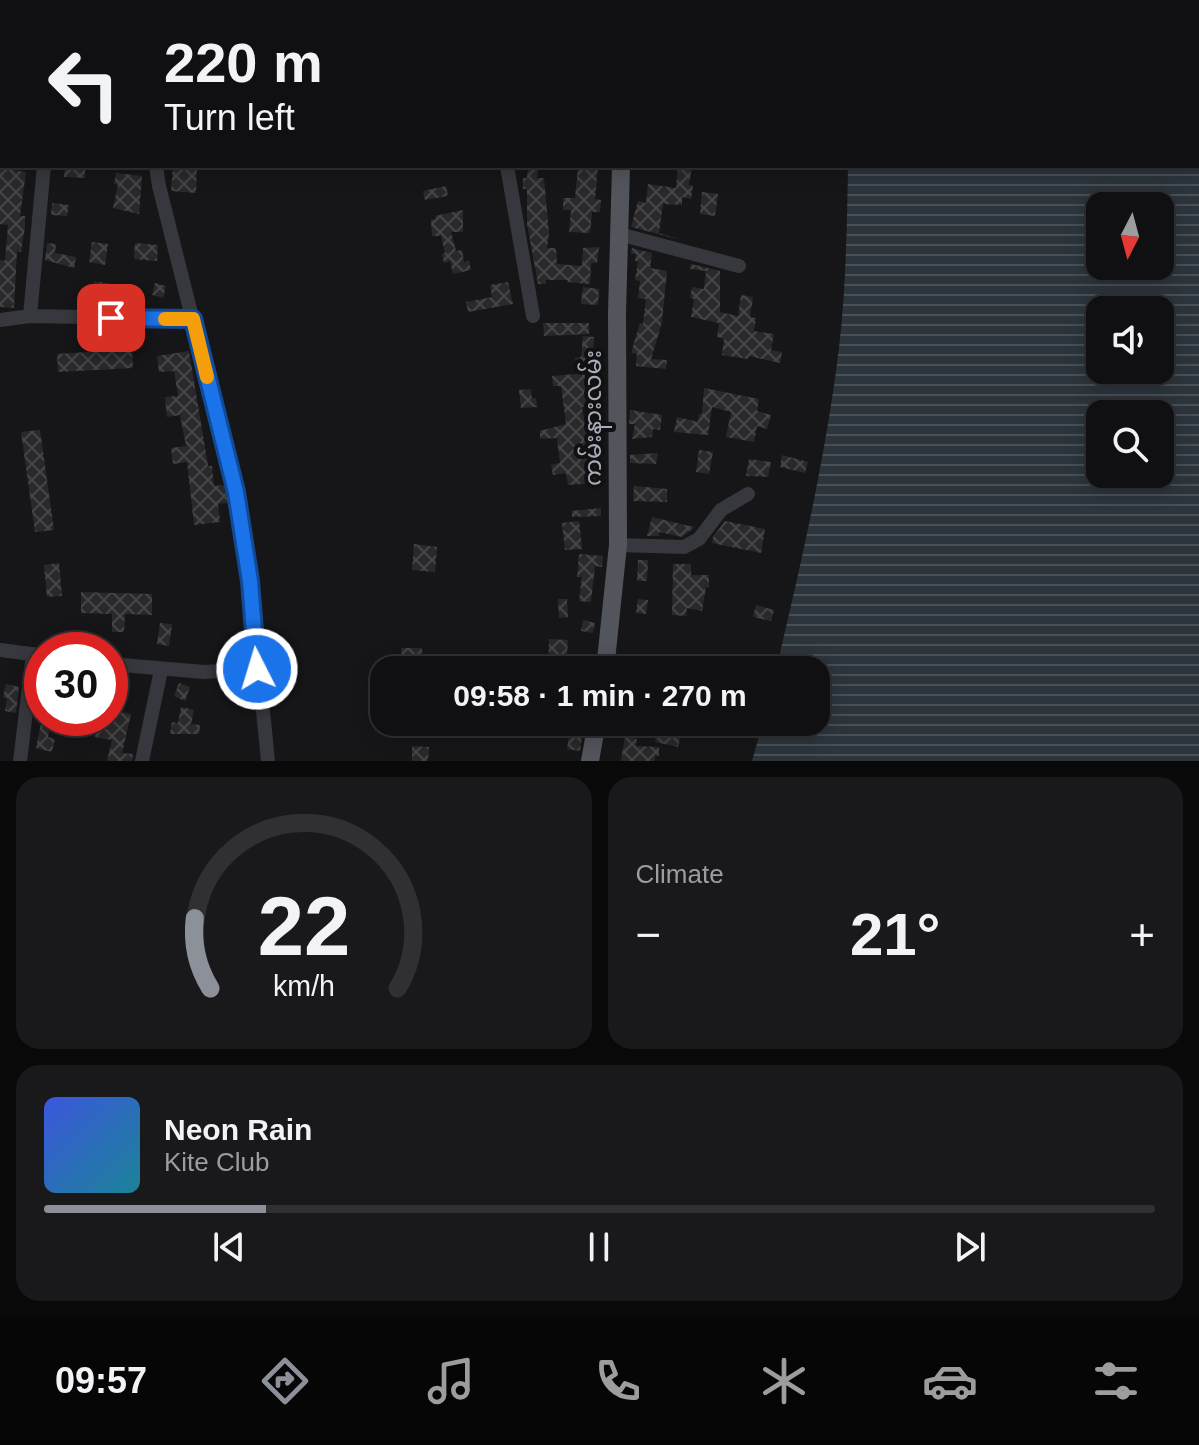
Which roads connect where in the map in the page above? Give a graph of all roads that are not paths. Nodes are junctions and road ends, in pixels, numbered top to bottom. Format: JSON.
{"nodes":[{"id":1,"x":44,"y":168,"type":"edge"},
{"id":2,"x":156,"y":168,"type":"edge"},
{"id":3,"x":507,"y":168,"type":"edge"},
{"id":4,"x":621,"y":168,"type":"edge"},
{"id":5,"x":619,"y":234,"type":"junction"},
{"id":6,"x":739,"y":266,"type":"dead end"},
{"id":7,"x":30,"y":316,"type":"junction"},
{"id":8,"x":533,"y":316,"type":"dead end"},
{"id":9,"x":193,"y":319,"type":"junction"},
{"id":10,"x":0,"y":320,"type":"edge"},
{"id":11,"x":748,"y":494,"type":"dead end"},
{"id":12,"x":618,"y":545,"type":"junction"},
{"id":13,"x":0,"y":650,"type":"edge"},
{"id":14,"x":24,"y":653,"type":"edge"},
{"id":15,"x":606,"y":656,"type":"edge"},
{"id":16,"x":128,"y":666,"type":"edge"},
{"id":17,"x":257,"y":669,"type":"junction"},
{"id":18,"x":161,"y":670,"type":"junction"},
{"id":19,"x":24,"y":736,"type":"edge"},
{"id":20,"x":594,"y":736,"type":"edge"},
{"id":21,"x":20,"y":761,"type":"edge"},
{"id":22,"x":142,"y":761,"type":"edge"},
{"id":23,"x":268,"y":761,"type":"edge"},
{"id":24,"x":590,"y":761,"type":"edge"}],
"edges":[{"from":1,"to":7,"type":"street"},
{"from":2,"to":9,"type":"street"},
{"from":3,"to":8,"type":"street"},
{"from":4,"to":5,"type":"main road","name":"ကမ်းနားလမ်း"},
{"from":5,"to":6,"type":"street"},
{"from":5,"to":12,"type":"main road","name":"ကမ်းနားလမ်း"},
{"from":7,"to":9,"type":"street"},
{"from":7,"to":10,"type":"street"},
{"from":9,"to":17,"type":"street"},
{"from":11,"to":12,"type":"street"},
{"from":12,"to":15,"type":"main road","name":"ကမ်းနားလမ်း"},
{"from":13,"to":14,"type":"street"},
{"from":16,"to":18,"type":"street"},
{"from":17,"to":18,"type":"street"},
{"from":17,"to":23,"type":"street"},
{"from":18,"to":22,"type":"street"},
{"from":19,"to":21,"type":"street"},
{"from":20,"to":24,"type":"main road"}]}
